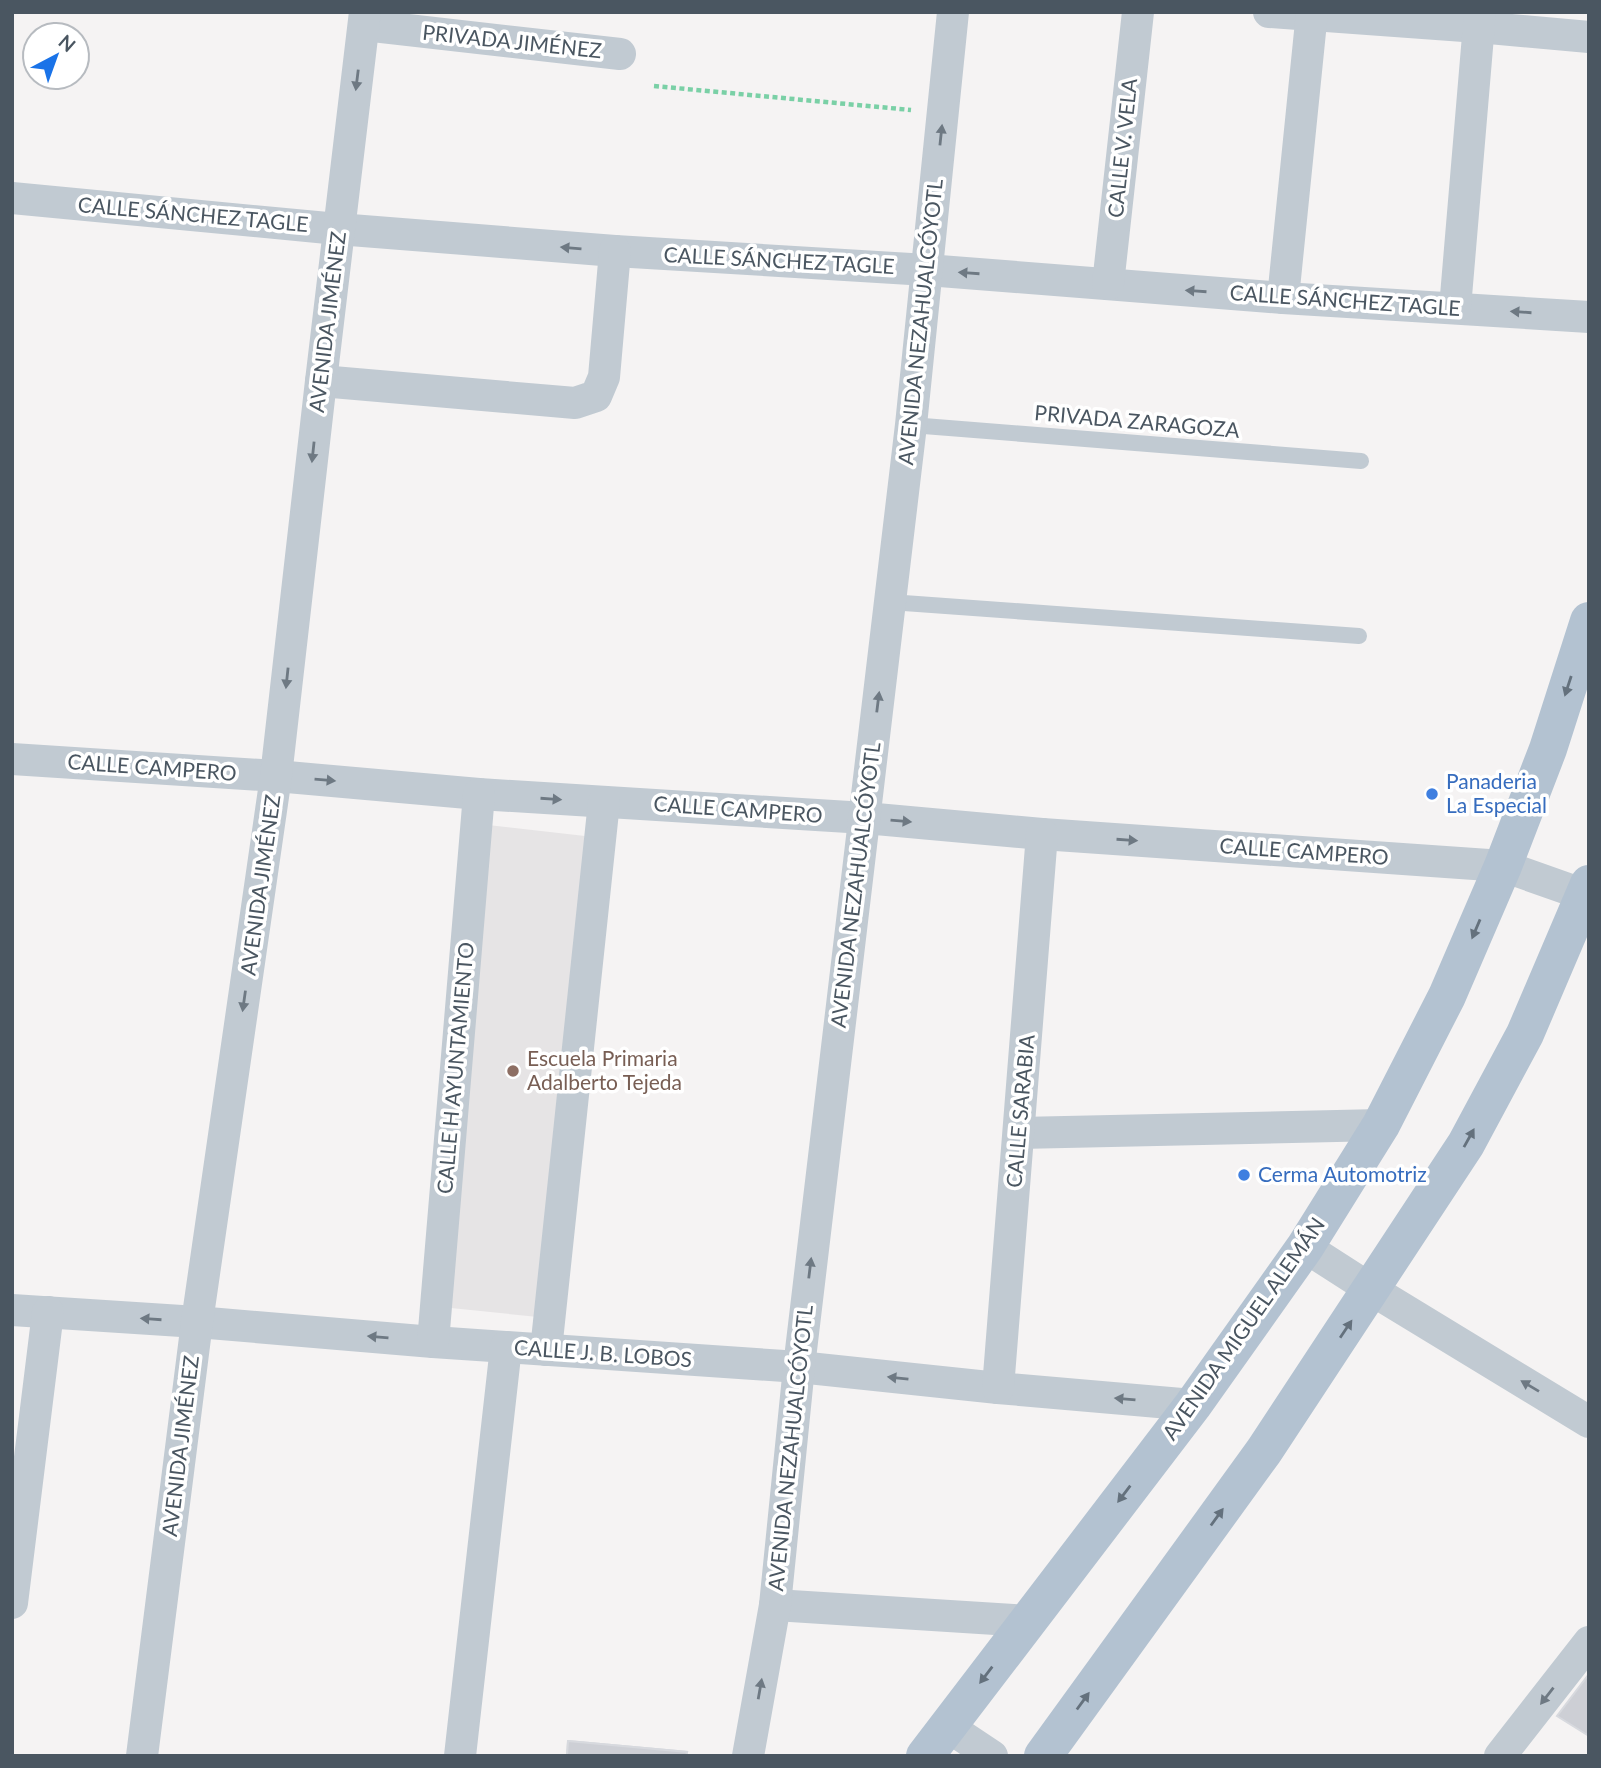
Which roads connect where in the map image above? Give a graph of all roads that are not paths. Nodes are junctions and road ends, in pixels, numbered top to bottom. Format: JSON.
{"nodes":[{"id":1,"x":953,"y":12,"type":"edge"},
{"id":2,"x":1138,"y":12,"type":"edge"},
{"id":3,"x":1269,"y":12,"type":"edge"},
{"id":4,"x":1312,"y":14,"type":"edge"},
{"id":5,"x":364,"y":19,"type":"edge"},
{"id":6,"x":1479,"y":19,"type":"edge"},
{"id":7,"x":1589,"y":37,"type":"edge"},
{"id":8,"x":620,"y":54,"type":"dead end"},
{"id":9,"x":12,"y":198,"type":"edge"},
{"id":10,"x":338,"y":229,"type":"junction"},
{"id":11,"x":615,"y":251,"type":"junction"},
{"id":12,"x":927,"y":270,"type":"junction"},
{"id":13,"x":1108,"y":284,"type":"junction"},
{"id":14,"x":1283,"y":298,"type":"junction"},
{"id":15,"x":1455,"y":308,"type":"junction"},
{"id":16,"x":1589,"y":317,"type":"edge"},
{"id":17,"x":321,"y":381,"type":"junction"},
{"id":18,"x":911,"y":425,"type":"junction"},
{"id":19,"x":1361,"y":461,"type":"dead end"},
{"id":20,"x":890,"y":602,"type":"junction"},
{"id":21,"x":1589,"y":621,"type":"edge"},
{"id":22,"x":1359,"y":636,"type":"dead end"},
{"id":23,"x":12,"y":759,"type":"edge"},
{"id":24,"x":276,"y":776,"type":"junction"},
{"id":25,"x":479,"y":794,"type":"junction"},
{"id":26,"x":604,"y":802,"type":"junction"},
{"id":27,"x":864,"y":818,"type":"junction"},
{"id":28,"x":1042,"y":834,"type":"junction"},
{"id":29,"x":1503,"y":866,"type":"junction"},
{"id":30,"x":1588,"y":890,"type":"edge"},
{"id":31,"x":1381,"y":1125,"type":"junction"},
{"id":32,"x":1019,"y":1133,"type":"junction"},
{"id":33,"x":1305,"y":1247,"type":"junction"},
{"id":34,"x":1372,"y":1290,"type":"junction"},
{"id":35,"x":12,"y":1310,"type":"edge"},
{"id":36,"x":48,"y":1312,"type":"junction"},
{"id":37,"x":197,"y":1322,"type":"junction"},
{"id":38,"x":433,"y":1342,"type":"junction"},
{"id":39,"x":506,"y":1347,"type":"junction"},
{"id":40,"x":546,"y":1350,"type":"junction"},
{"id":41,"x":799,"y":1367,"type":"junction"},
{"id":42,"x":998,"y":1388,"type":"junction"},
{"id":43,"x":1193,"y":1405,"type":"junction"},
{"id":44,"x":1589,"y":1422,"type":"edge"},
{"id":45,"x":12,"y":1604,"type":"edge"},
{"id":46,"x":775,"y":1605,"type":"junction"},
{"id":47,"x":1028,"y":1621,"type":"junction"},
{"id":48,"x":1589,"y":1642,"type":"edge"},
{"id":49,"x":947,"y":1726,"type":"junction"},
{"id":50,"x":142,"y":1756,"type":"edge"},
{"id":51,"x":460,"y":1756,"type":"edge"},
{"id":52,"x":748,"y":1756,"type":"edge"},
{"id":53,"x":925,"y":1756,"type":"edge"},
{"id":54,"x":992,"y":1756,"type":"edge"},
{"id":55,"x":1043,"y":1756,"type":"edge"},
{"id":56,"x":1500,"y":1756,"type":"edge"}],
"edges":[{"from":12,"to":1,"type":"street","name":"AVENIDA NEZAHUALCÓYOTL","one_way":true},
{"from":2,"to":13,"type":"street","name":"CALLE V. VELA"},
{"from":3,"to":4,"type":"street"},
{"from":4,"to":6,"type":"street"},
{"from":4,"to":14,"type":"street"},
{"from":5,"to":8,"type":"street","name":"PRIVADA JIMÉNEZ"},
{"from":5,"to":10,"type":"street","name":"AVENIDA JIMÉNEZ","one_way":true},
{"from":6,"to":7,"type":"street"},
{"from":6,"to":15,"type":"street"},
{"from":9,"to":10,"type":"street","name":"CALLE SÁNCHEZ TAGLE"},
{"from":11,"to":10,"type":"street","name":"CALLE SÁNCHEZ TAGLE","one_way":true},
{"from":10,"to":17,"type":"street","name":"AVENIDA JIMÉNEZ"},
{"from":11,"to":12,"type":"street","name":"CALLE SÁNCHEZ TAGLE"},
{"from":11,"to":17,"type":"street"},
{"from":13,"to":12,"type":"street","name":"CALLE SÁNCHEZ TAGLE","one_way":true},
{"from":12,"to":18,"type":"street","name":"AVENIDA NEZAHUALCÓYOTL"},
{"from":14,"to":13,"type":"street","name":"CALLE SÁNCHEZ TAGLE","one_way":true},
{"from":14,"to":15,"type":"street","name":"CALLE SÁNCHEZ TAGLE"},
{"from":16,"to":15,"type":"street","name":"CALLE SÁNCHEZ TAGLE","one_way":true},
{"from":17,"to":24,"type":"street","name":"AVENIDA JIMÉNEZ","one_way":true},
{"from":18,"to":19,"type":"lane","name":"PRIVADA ZARAGOZA"},
{"from":18,"to":20,"type":"street","name":"AVENIDA NEZAHUALCÓYOTL"},
{"from":20,"to":22,"type":"lane"},
{"from":27,"to":20,"type":"street","name":"AVENIDA NEZAHUALCÓYOTL","one_way":true},
{"from":21,"to":29,"type":"main road","name":"AVENIDA MIGUEL ALEMÁN","one_way":true},
{"from":23,"to":24,"type":"street","name":"CALLE CAMPERO"},
{"from":24,"to":25,"type":"street","name":"CALLE CAMPERO","one_way":true},
{"from":24,"to":37,"type":"street","name":"AVENIDA JIMÉNEZ","one_way":true},
{"from":25,"to":26,"type":"street","name":"CALLE CAMPERO","one_way":true},
{"from":25,"to":38,"type":"street","name":"CALLE H AYUNTAMIENTO"},
{"from":26,"to":27,"type":"street","name":"CALLE CAMPERO"},
{"from":26,"to":40,"type":"street"},
{"from":27,"to":28,"type":"street","name":"CALLE CAMPERO","one_way":true},
{"from":41,"to":27,"type":"street","name":"AVENIDA NEZAHUALCÓYOTL","one_way":true},
{"from":28,"to":29,"type":"street","name":"CALLE CAMPERO","one_way":true},
{"from":28,"to":32,"type":"street","name":"CALLE SARABIA"},
{"from":29,"to":30,"type":"street","name":"CALLE CAMPERO"},
{"from":29,"to":31,"type":"main road","name":"AVENIDA MIGUEL ALEMÁN","one_way":true},
{"from":34,"to":30,"type":"main road","one_way":true},
{"from":31,"to":32,"type":"street"},
{"from":31,"to":33,"type":"main road","name":"AVENIDA MIGUEL ALEMÁN"},
{"from":32,"to":42,"type":"street","name":"CALLE SARABIA"},
{"from":33,"to":34,"type":"street"},
{"from":33,"to":43,"type":"main road","name":"AVENIDA MIGUEL ALEMÁN"},
{"from":44,"to":34,"type":"street","one_way":true},
{"from":55,"to":34,"type":"main road","one_way":true},
{"from":35,"to":36,"type":"street","name":"CALLE J. B. LOBOS"},
{"from":37,"to":36,"type":"street","name":"CALLE J. B. LOBOS","one_way":true},
{"from":36,"to":45,"type":"street"},
{"from":38,"to":37,"type":"street","name":"CALLE J. B. LOBOS","one_way":true},
{"from":37,"to":50,"type":"street","name":"AVENIDA JIMÉNEZ"},
{"from":38,"to":39,"type":"street","name":"CALLE J. B. LOBOS"},
{"from":39,"to":40,"type":"street","name":"CALLE J. B. LOBOS"},
{"from":39,"to":51,"type":"street"},
{"from":40,"to":41,"type":"street","name":"CALLE J. B. LOBOS"},
{"from":42,"to":41,"type":"street","name":"CALLE J. B. LOBOS","one_way":true},
{"from":41,"to":46,"type":"street","name":"AVENIDA NEZAHUALCÓYOTL"},
{"from":43,"to":42,"type":"street","name":"CALLE J. B. LOBOS","one_way":true},
{"from":43,"to":47,"type":"main road","name":"AVENIDA MIGUEL ALEMÁN","one_way":true},
{"from":46,"to":47,"type":"street"},
{"from":52,"to":46,"type":"street","name":"AVENIDA NEZAHUALCÓYOTL","one_way":true},
{"from":47,"to":49,"type":"main road","name":"AVENIDA MIGUEL ALEMÁN","one_way":true},
{"from":48,"to":56,"type":"street","one_way":true},
{"from":49,"to":53,"type":"main road","name":"AVENIDA MIGUEL ALEMÁN"},
{"from":49,"to":54,"type":"street"}]}
